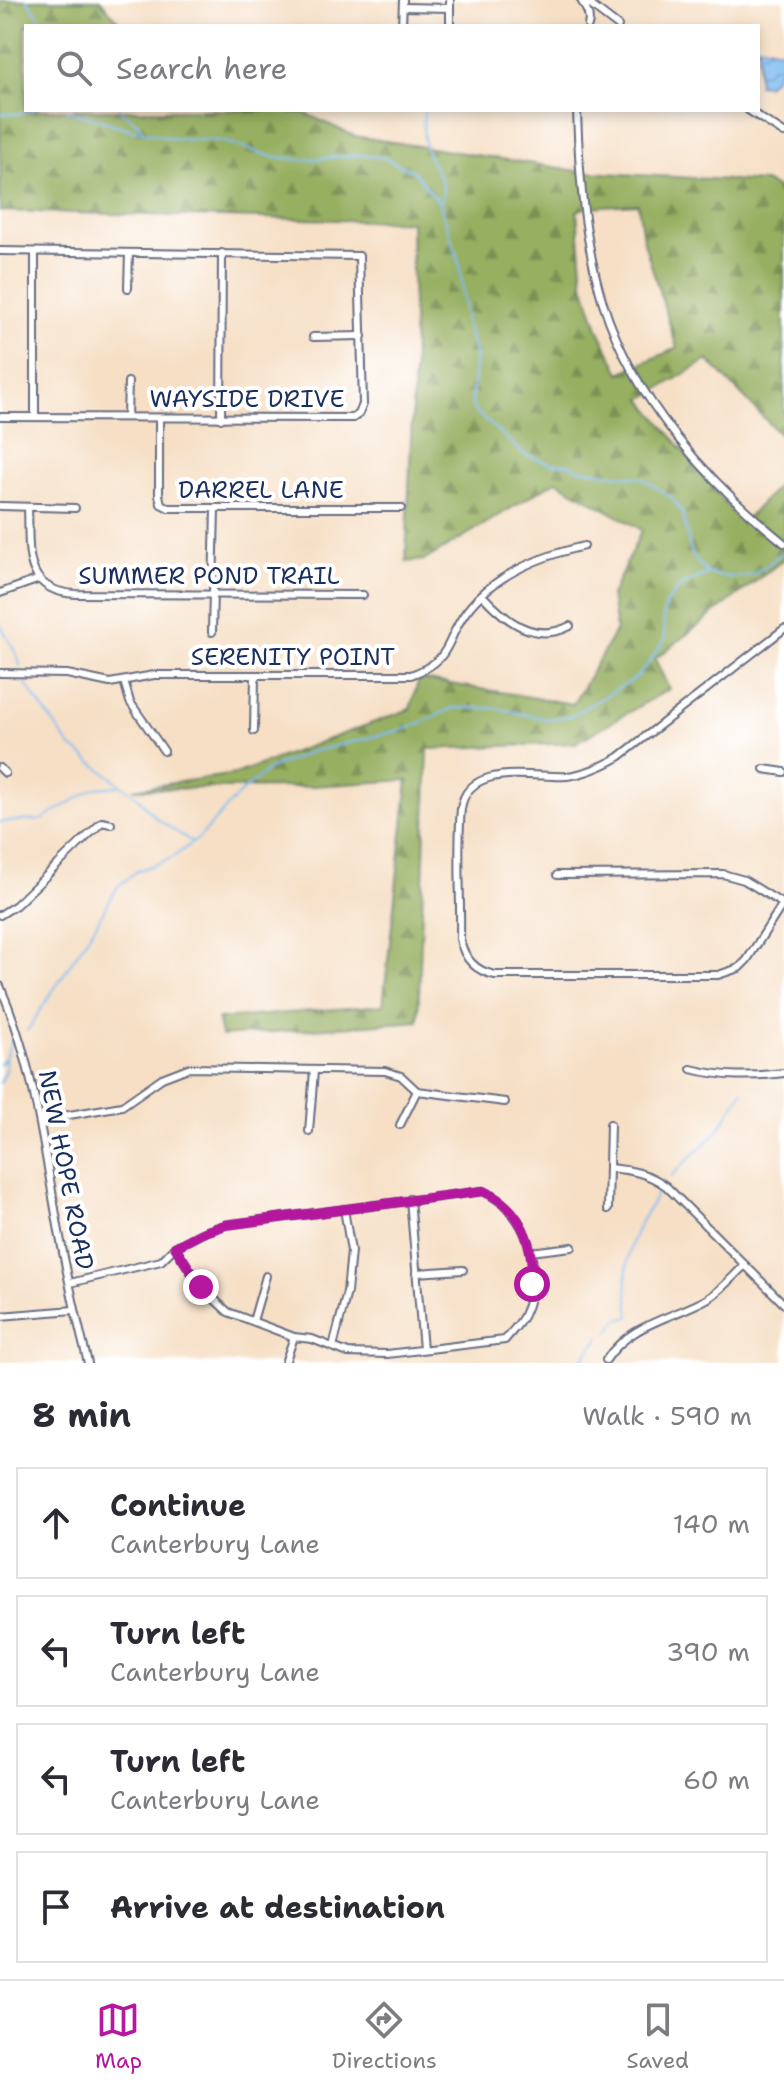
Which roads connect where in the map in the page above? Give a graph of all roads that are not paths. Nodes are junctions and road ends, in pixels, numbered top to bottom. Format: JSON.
{"nodes":[{"id":1,"x":582,"y":0,"type":"edge"},
{"id":2,"x":403,"y":3,"type":"edge"},
{"id":3,"x":450,"y":4,"type":"edge"},
{"id":4,"x":598,"y":12,"type":"junction"},
{"id":5,"x":402,"y":24,"type":"edge"},
{"id":6,"x":589,"y":24,"type":"edge"},
{"id":7,"x":590,"y":24,"type":"edge"},
{"id":8,"x":615,"y":24,"type":"edge"},
{"id":9,"x":577,"y":112,"type":"edge"},
{"id":10,"x":751,"y":112,"type":"edge"},
{"id":11,"x":784,"y":133,"type":"edge"},
{"id":12,"x":0,"y":251,"type":"edge"},
{"id":13,"x":35,"y":252,"type":"junction"},
{"id":14,"x":129,"y":253,"type":"junction"},
{"id":15,"x":222,"y":253,"type":"junction"},
{"id":16,"x":128,"y":288,"type":"dead end"},
{"id":17,"x":362,"y":336,"type":"junction"},
{"id":18,"x":313,"y":337,"type":"dead end"},
{"id":19,"x":128,"y":382,"type":"dead end"},
{"id":20,"x":0,"y":417,"type":"edge"},
{"id":21,"x":35,"y":417,"type":"junction"},
{"id":22,"x":127,"y":417,"type":"junction"},
{"id":23,"x":159,"y":418,"type":"junction"},
{"id":24,"x":221,"y":419,"type":"junction"},
{"id":25,"x":0,"y":506,"type":"edge"},
{"id":26,"x":28,"y":507,"type":"junction"},
{"id":27,"x":75,"y":508,"type":"dead end"},
{"id":28,"x":401,"y":508,"type":"dead end"},
{"id":29,"x":215,"y":509,"type":"junction"},
{"id":30,"x":784,"y":543,"type":"edge"},
{"id":31,"x":584,"y":546,"type":"dead end"},
{"id":32,"x":37,"y":580,"type":"junction"},
{"id":33,"x":0,"y":593,"type":"edge"},
{"id":34,"x":212,"y":594,"type":"junction"},
{"id":35,"x":363,"y":595,"type":"dead end"},
{"id":36,"x":483,"y":596,"type":"junction"},
{"id":37,"x":570,"y":626,"type":"dead end"},
{"id":38,"x":784,"y":629,"type":"edge"},
{"id":39,"x":212,"y":632,"type":"dead end"},
{"id":40,"x":0,"y":673,"type":"edge"},
{"id":41,"x":255,"y":675,"type":"junction"},
{"id":42,"x":124,"y":681,"type":"junction"},
{"id":43,"x":254,"y":731,"type":"dead end"},
{"id":44,"x":164,"y":751,"type":"dead end"},
{"id":45,"x":764,"y":769,"type":"dead end"},
{"id":46,"x":784,"y":772,"type":"edge"},
{"id":47,"x":111,"y":824,"type":"dead end"},
{"id":48,"x":557,"y":875,"type":"dead end"},
{"id":49,"x":784,"y":903,"type":"edge"},
{"id":50,"x":0,"y":915,"type":"edge"},
{"id":51,"x":0,"y":986,"type":"edge"},
{"id":52,"x":691,"y":1069,"type":"dead end"},
{"id":53,"x":314,"y":1071,"type":"junction"},
{"id":54,"x":784,"y":1073,"type":"edge"},
{"id":55,"x":417,"y":1091,"type":"junction"},
{"id":56,"x":505,"y":1102,"type":"dead end"},
{"id":57,"x":40,"y":1120,"type":"junction"},
{"id":58,"x":610,"y":1124,"type":"dead end"},
{"id":59,"x":400,"y":1125,"type":"dead end"},
{"id":60,"x":309,"y":1131,"type":"dead end"},
{"id":61,"x":609,"y":1168,"type":"junction"},
{"id":62,"x":410,"y":1199,"type":"junction"},
{"id":63,"x":344,"y":1209,"type":"junction"},
{"id":64,"x":608,"y":1209,"type":"dead end"},
{"id":65,"x":175,"y":1247,"type":"junction"},
{"id":66,"x":572,"y":1247,"type":"dead end"},
{"id":67,"x":530,"y":1252,"type":"junction"},
{"id":68,"x":745,"y":1265,"type":"junction"},
{"id":69,"x":463,"y":1270,"type":"dead end"},
{"id":70,"x":416,"y":1273,"type":"junction"},
{"id":71,"x":266,"y":1276,"type":"dead end"},
{"id":72,"x":70,"y":1283,"type":"junction"},
{"id":73,"x":784,"y":1304,"type":"edge"},
{"id":74,"x":74,"y":1310,"type":"junction"},
{"id":75,"x":0,"y":1316,"type":"edge"},
{"id":76,"x":253,"y":1321,"type":"junction"},
{"id":77,"x":294,"y":1337,"type":"junction"},
{"id":78,"x":333,"y":1347,"type":"junction"},
{"id":79,"x":423,"y":1349,"type":"junction"},
{"id":80,"x":606,"y":1360,"type":"dead end"},
{"id":81,"x":88,"y":1363,"type":"edge"},
{"id":82,"x":285,"y":1363,"type":"edge"}],
"edges":[{"from":1,"to":4,"type":"street"},
{"from":1,"to":6,"type":"street"},
{"from":2,"to":3,"type":"street"},
{"from":2,"to":5,"type":"street"},
{"from":4,"to":7,"type":"street"},
{"from":4,"to":8,"type":"street"},
{"from":9,"to":30,"type":"street"},
{"from":10,"to":11,"type":"street"},
{"from":12,"to":13,"type":"street","name":"WAYSIDE DRIVE"},
{"from":13,"to":14,"type":"street","name":"WAYSIDE DRIVE"},
{"from":13,"to":21,"type":"street"},
{"from":14,"to":15,"type":"street","name":"WAYSIDE DRIVE"},
{"from":14,"to":16,"type":"street"},
{"from":15,"to":17,"type":"street","name":"WAYSIDE DRIVE"},
{"from":15,"to":24,"type":"street"},
{"from":17,"to":18,"type":"street"},
{"from":17,"to":24,"type":"street","name":"WAYSIDE DRIVE"},
{"from":19,"to":22,"type":"street"},
{"from":20,"to":21,"type":"street","name":"WAYSIDE DRIVE"},
{"from":21,"to":22,"type":"street","name":"WAYSIDE DRIVE"},
{"from":22,"to":23,"type":"street","name":"WAYSIDE DRIVE"},
{"from":23,"to":24,"type":"street","name":"WAYSIDE DRIVE"},
{"from":23,"to":29,"type":"street","name":"DARREL LANE"},
{"from":25,"to":26,"type":"street"},
{"from":26,"to":27,"type":"street"},
{"from":26,"to":32,"type":"street"},
{"from":28,"to":29,"type":"street","name":"DARREL LANE"},
{"from":29,"to":34,"type":"street"},
{"from":31,"to":36,"type":"street","name":"SERENITY POINT"},
{"from":32,"to":33,"type":"street"},
{"from":32,"to":34,"type":"street","name":"SUMMER POND TRAIL"},
{"from":34,"to":35,"type":"street","name":"SUMMER POND TRAIL"},
{"from":34,"to":39,"type":"street"},
{"from":36,"to":37,"type":"street"},
{"from":36,"to":41,"type":"street","name":"SERENITY POINT"},
{"from":38,"to":49,"type":"street"},
{"from":40,"to":42,"type":"street","name":"SERENITY POINT"},
{"from":41,"to":42,"type":"street","name":"SERENITY POINT"},
{"from":41,"to":43,"type":"street"},
{"from":42,"to":44,"type":"street"},
{"from":45,"to":46,"type":"street"},
{"from":47,"to":50,"type":"street"},
{"from":48,"to":49,"type":"street"},
{"from":51,"to":57,"type":"street","name":"NEW HOPE ROAD"},
{"from":52,"to":54,"type":"street"},
{"from":53,"to":55,"type":"street"},
{"from":53,"to":57,"type":"street"},
{"from":53,"to":60,"type":"street"},
{"from":55,"to":56,"type":"street"},
{"from":55,"to":59,"type":"street"},
{"from":57,"to":72,"type":"street","name":"NEW HOPE ROAD"},
{"from":58,"to":61,"type":"street"},
{"from":61,"to":64,"type":"street"},
{"from":61,"to":68,"type":"street"},
{"from":62,"to":63,"type":"street"},
{"from":62,"to":67,"type":"street"},
{"from":62,"to":70,"type":"street"},
{"from":63,"to":65,"type":"street"},
{"from":63,"to":78,"type":"street"},
{"from":65,"to":72,"type":"street"},
{"from":65,"to":76,"type":"street"},
{"from":66,"to":67,"type":"street"},
{"from":67,"to":79,"type":"street"},
{"from":68,"to":73,"type":"street"},
{"from":68,"to":80,"type":"street"},
{"from":69,"to":70,"type":"street"},
{"from":70,"to":79,"type":"street"},
{"from":71,"to":76,"type":"street"},
{"from":72,"to":74,"type":"street","name":"NEW HOPE ROAD"},
{"from":74,"to":75,"type":"street"},
{"from":74,"to":81,"type":"street","name":"NEW HOPE ROAD"},
{"from":76,"to":77,"type":"street"},
{"from":77,"to":78,"type":"street"},
{"from":77,"to":82,"type":"street"},
{"from":78,"to":79,"type":"street"}]}
